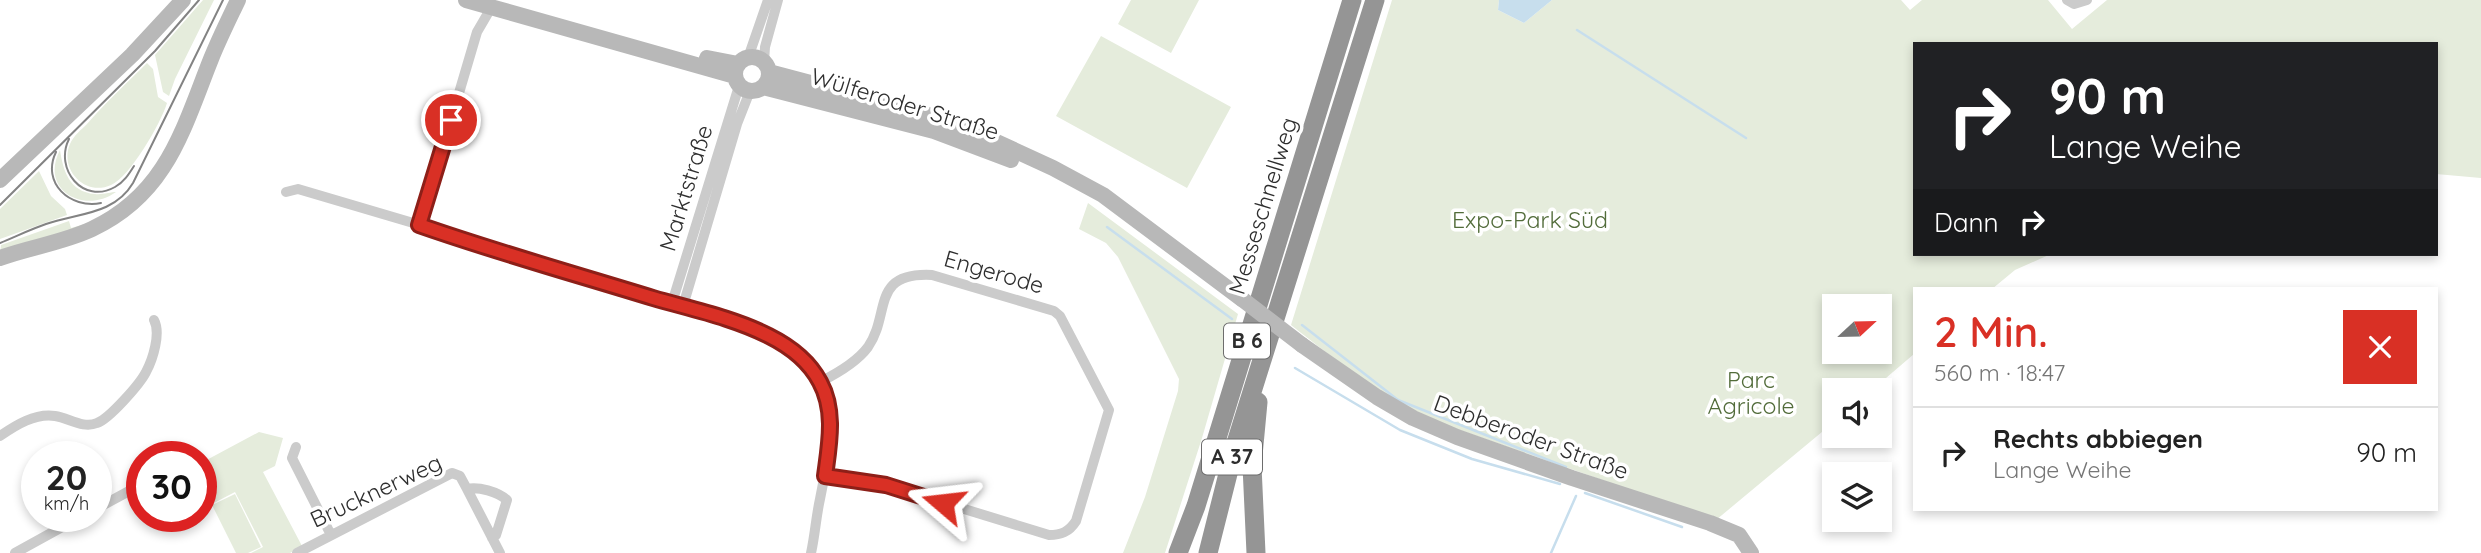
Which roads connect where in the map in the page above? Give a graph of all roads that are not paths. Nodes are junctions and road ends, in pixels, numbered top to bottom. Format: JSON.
{"nodes":[{"id":1,"x":183,"y":0,"type":"edge"},
{"id":2,"x":238,"y":0,"type":"edge"},
{"id":3,"x":466,"y":0,"type":"edge"},
{"id":4,"x":506,"y":0,"type":"edge"},
{"id":5,"x":768,"y":0,"type":"edge"},
{"id":6,"x":778,"y":0,"type":"edge"},
{"id":7,"x":1352,"y":0,"type":"edge"},
{"id":8,"x":1375,"y":0,"type":"edge"},
{"id":9,"x":2087,"y":0,"type":"edge"},
{"id":10,"x":2071,"y":2,"type":"edge"},
{"id":11,"x":491,"y":8,"type":"junction"},
{"id":12,"x":751,"y":75,"type":"junction"},
{"id":13,"x":0,"y":180,"type":"edge"},
{"id":14,"x":286,"y":192,"type":"dead end"},
{"id":15,"x":419,"y":225,"type":"junction"},
{"id":16,"x":0,"y":258,"type":"edge"},
{"id":17,"x":677,"y":305,"type":"junction"},
{"id":18,"x":154,"y":320,"type":"dead end"},
{"id":19,"x":1302,"y":345,"type":"joint"},
{"id":20,"x":1261,"y":362,"type":"junction"},
{"id":21,"x":820,"y":382,"type":"junction"},
{"id":22,"x":0,"y":436,"type":"edge"},
{"id":23,"x":296,"y":447,"type":"dead end"},
{"id":24,"x":825,"y":476,"type":"junction"},
{"id":25,"x":467,"y":489,"type":"junction"},
{"id":26,"x":1196,"y":506,"type":"junction"},
{"id":27,"x":53,"y":532,"type":"edge"},
{"id":28,"x":331,"y":535,"type":"junction"},
{"id":29,"x":492,"y":538,"type":"junction"},
{"id":30,"x":310,"y":550,"type":"edge"},
{"id":31,"x":15,"y":553,"type":"edge"},
{"id":32,"x":297,"y":553,"type":"edge"},
{"id":33,"x":500,"y":553,"type":"edge"},
{"id":34,"x":811,"y":553,"type":"edge"},
{"id":35,"x":1178,"y":553,"type":"edge"},
{"id":36,"x":1186,"y":553,"type":"edge"},
{"id":37,"x":1208,"y":553,"type":"edge"},
{"id":38,"x":1256,"y":553,"type":"edge"},
{"id":39,"x":1751,"y":553,"type":"edge"}],
"edges":[{"from":1,"to":13,"type":"street"},
{"from":2,"to":16,"type":"street"},
{"from":3,"to":11,"type":"street","name":"Wülferoder Straße"},
{"from":4,"to":12,"type":"street","name":"Wülferoder Straße"},
{"from":5,"to":12,"type":"street","name":"Marktstraße"},
{"from":6,"to":12,"type":"street","name":"Marktstraße"},
{"from":7,"to":26,"type":"highway","name":"Messeschnellweg","number":"B 6"},
{"from":8,"to":20,"type":"highway","name":"Messeschnellweg","number":"B 6"},
{"from":9,"to":10,"type":"street"},
{"from":11,"to":12,"type":"street","name":"Wülferoder Straße"},
{"from":11,"to":15,"type":"street"},
{"from":12,"to":17,"type":"street","name":"Marktstraße"},
{"from":12,"to":19,"type":"street","name":"Wülferoder Straße","bridge":true},
{"from":14,"to":15,"type":"street"},
{"from":15,"to":17,"type":"street"},
{"from":17,"to":21,"type":"street"},
{"from":18,"to":22,"type":"street"},
{"from":19,"to":39,"type":"street","name":"Debberoder Straße"},
{"from":20,"to":37,"type":"highway","number":"A 37"},
{"from":20,"to":38,"type":"highway","number":"B 6"},
{"from":21,"to":24,"type":"street"},
{"from":21,"to":24,"type":"street","name":"Engerode"},
{"from":23,"to":28,"type":"street"},
{"from":24,"to":34,"type":"street"},
{"from":25,"to":28,"type":"street","name":"Brucknerweg"},
{"from":25,"to":29,"type":"street","name":"Brucknerweg"},
{"from":25,"to":29,"type":"street","name":"Brucknerweg"},
{"from":26,"to":35,"type":"highway","number":"B 6"},
{"from":26,"to":36,"type":"highway","number":"A 37"},
{"from":27,"to":31,"type":"street"},
{"from":28,"to":30,"type":"street","name":"Brucknerweg"},
{"from":29,"to":33,"type":"street","name":"Brucknerweg"},
{"from":30,"to":32,"type":"street","name":"Brucknerweg"}]}
